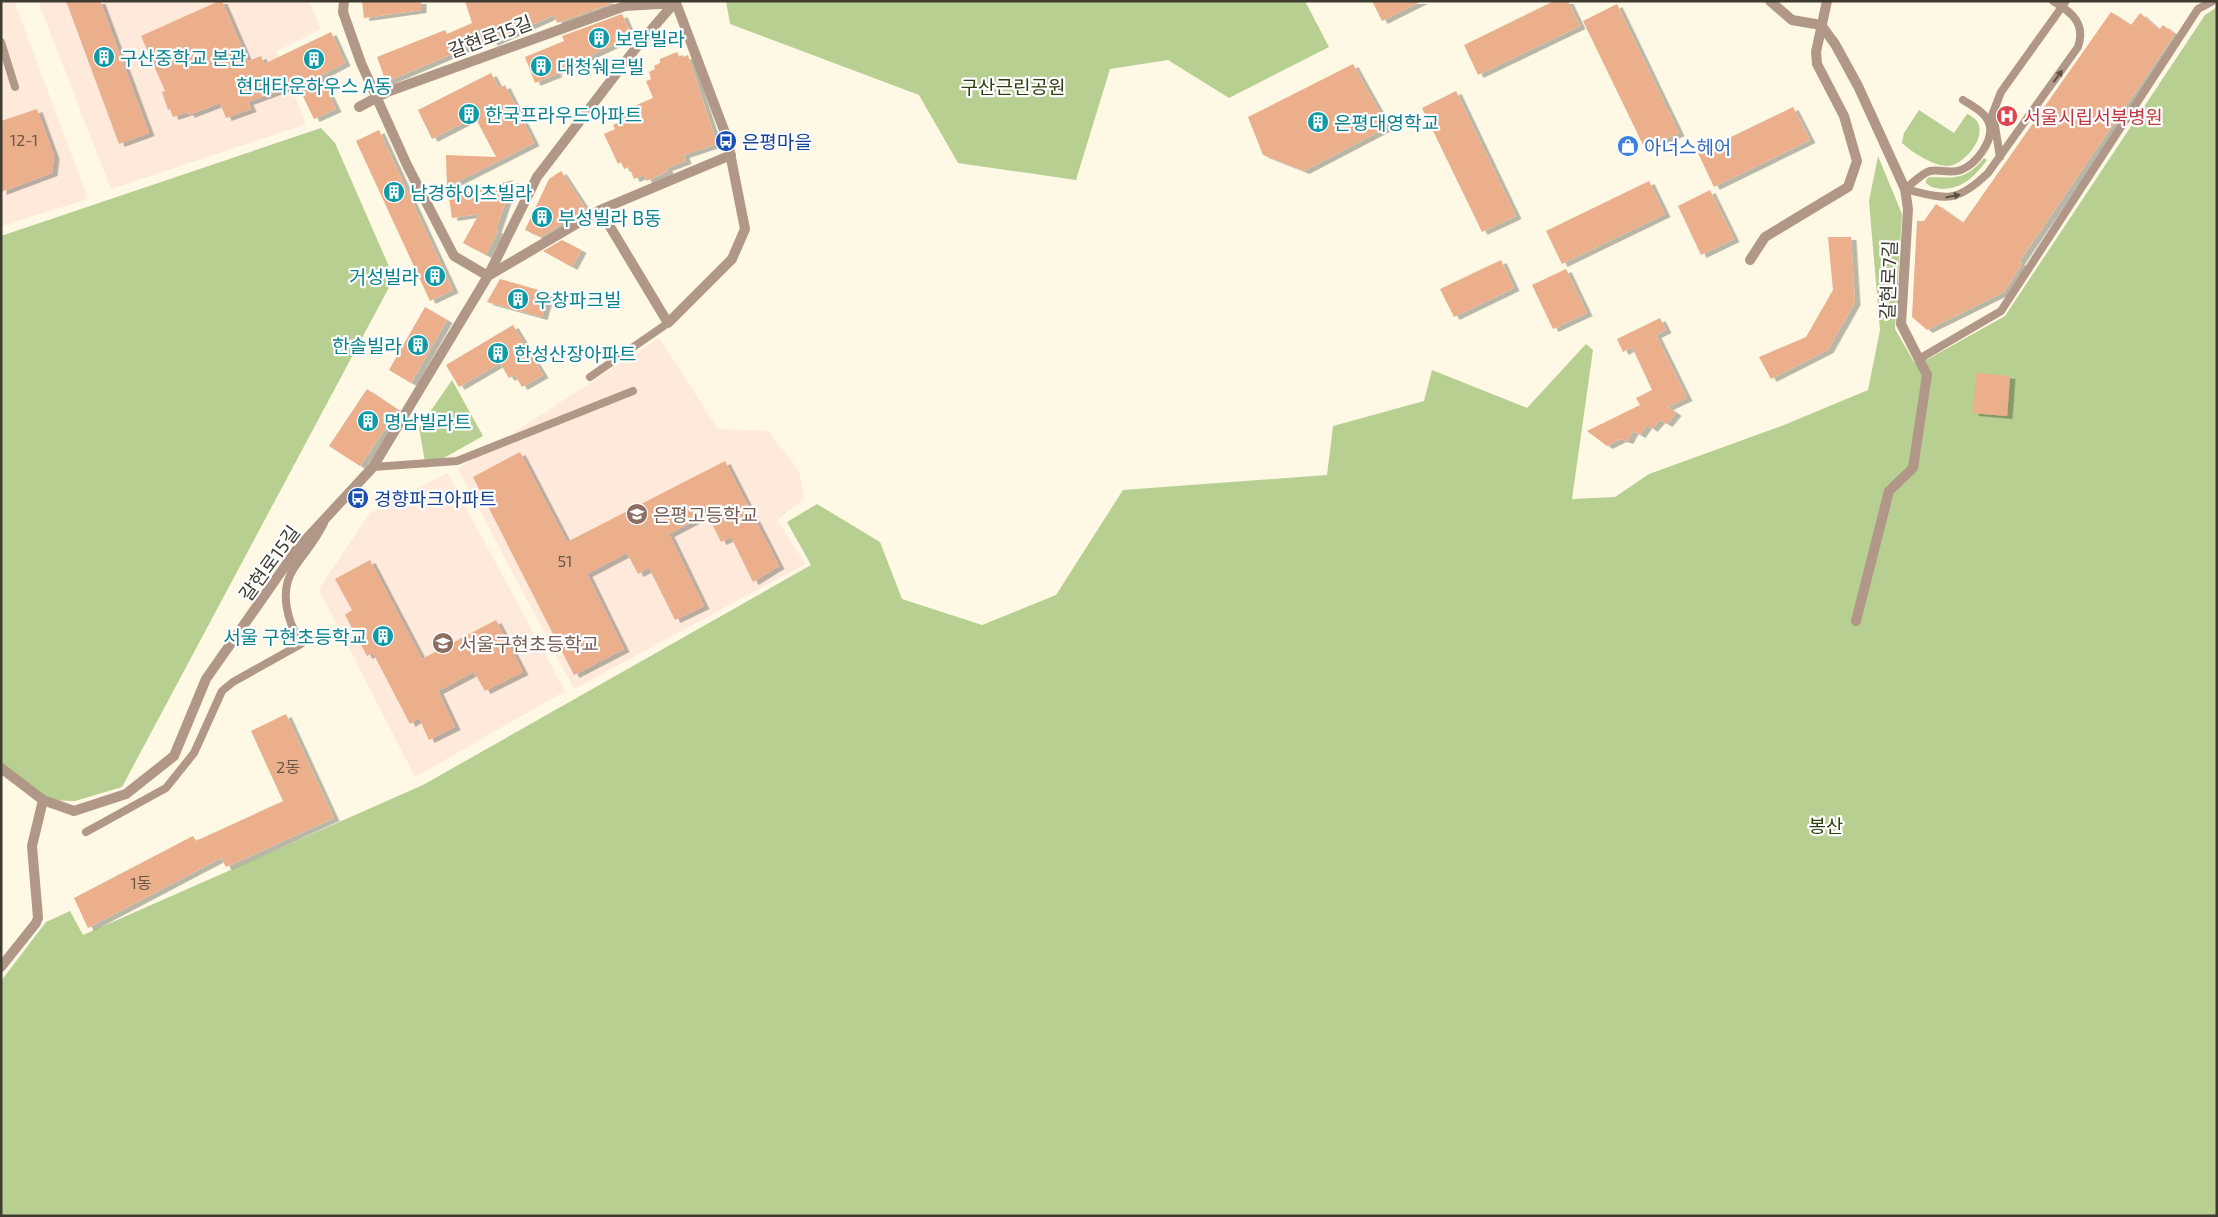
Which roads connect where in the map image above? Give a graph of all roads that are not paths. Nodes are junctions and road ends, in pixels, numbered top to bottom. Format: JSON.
{"nodes":[{"id":1,"x":344,"y":1,"type":"edge"},
{"id":2,"x":1770,"y":1,"type":"edge"},
{"id":3,"x":1827,"y":1,"type":"edge"},
{"id":4,"x":2053,"y":1,"type":"edge"},
{"id":5,"x":2066,"y":1,"type":"edge"},
{"id":6,"x":2213,"y":1,"type":"edge"},
{"id":7,"x":676,"y":2,"type":"edge"},
{"id":8,"x":1821,"y":25,"type":"junction"},
{"id":9,"x":1,"y":42,"type":"edge"},
{"id":10,"x":15,"y":87,"type":"dead end"},
{"id":11,"x":376,"y":98,"type":"junction"},
{"id":12,"x":1963,"y":100,"type":"dead end"},
{"id":13,"x":358,"y":107,"type":"dead end"},
{"id":14,"x":1993,"y":112,"type":"junction"},
{"id":15,"x":1989,"y":123,"type":"junction"},
{"id":16,"x":731,"y":155,"type":"junction"},
{"id":17,"x":2000,"y":157,"type":"junction"},
{"id":18,"x":1905,"y":189,"type":"junction"},
{"id":19,"x":600,"y":210,"type":"junction"},
{"id":20,"x":1750,"y":260,"type":"dead end"},
{"id":21,"x":488,"y":276,"type":"junction"},
{"id":22,"x":668,"y":323,"type":"junction"},
{"id":23,"x":1919,"y":358,"type":"junction"},
{"id":24,"x":590,"y":377,"type":"dead end"},
{"id":25,"x":633,"y":392,"type":"dead end"},
{"id":26,"x":373,"y":467,"type":"junction"},
{"id":27,"x":328,"y":516,"type":"junction"},
{"id":28,"x":1856,"y":621,"type":"dead end"},
{"id":29,"x":1,"y":768,"type":"edge"},
{"id":30,"x":43,"y":800,"type":"junction"},
{"id":31,"x":86,"y":832,"type":"dead end"},
{"id":32,"x":1,"y":967,"type":"edge"}],
"edges":[{"from":1,"to":11,"type":"street"},
{"from":2,"to":8,"type":"street"},
{"from":3,"to":8,"type":"street"},
{"from":17,"to":4,"type":"lane","one_way":true},
{"from":5,"to":14,"type":"lane","bridge":true},
{"from":6,"to":23,"type":"lane"},
{"from":7,"to":11,"type":"street","name":"갈현로15길"},
{"from":7,"to":16,"type":"street"},
{"from":7,"to":21,"type":"street","name":"갈현로15길"},
{"from":8,"to":18,"type":"street","name":"갈현로7길"},
{"from":8,"to":20,"type":"street"},
{"from":9,"to":10,"type":"lane"},
{"from":11,"to":13,"type":"street","name":"갈현로15길"},
{"from":11,"to":21,"type":"street"},
{"from":12,"to":15,"type":"lane"},
{"from":14,"to":15,"type":"lane"},
{"from":14,"to":17,"type":"lane"},
{"from":15,"to":18,"type":"lane"},
{"from":16,"to":19,"type":"street"},
{"from":16,"to":22,"type":"street"},
{"from":18,"to":17,"type":"lane","one_way":true},
{"from":18,"to":23,"type":"street","name":"갈현로7길"},
{"from":19,"to":21,"type":"street"},
{"from":19,"to":22,"type":"street"},
{"from":21,"to":26,"type":"street","name":"갈현로15길"},
{"from":22,"to":24,"type":"lane"},
{"from":23,"to":28,"type":"street","name":"갈현로7길"},
{"from":25,"to":26,"type":"lane"},
{"from":26,"to":27,"type":"street","name":"갈현로15길"},
{"from":27,"to":30,"type":"street","name":"갈현로15길"},
{"from":27,"to":31,"type":"lane"},
{"from":29,"to":30,"type":"street","name":"갈현로15길"},
{"from":30,"to":32,"type":"street"}]}
